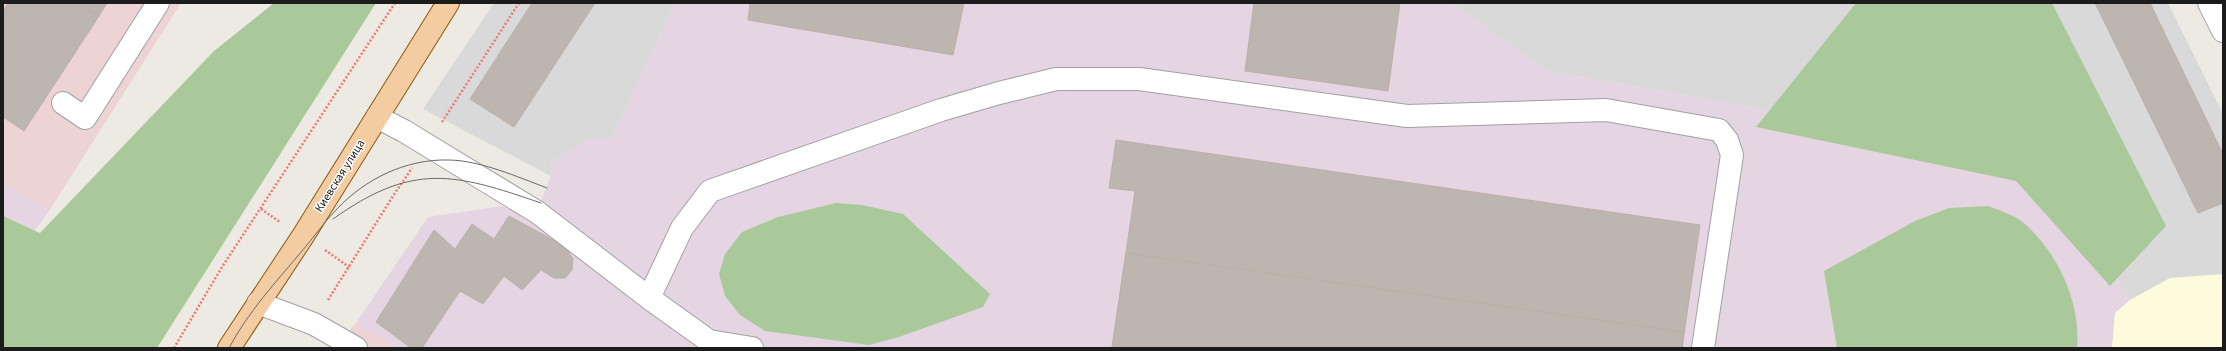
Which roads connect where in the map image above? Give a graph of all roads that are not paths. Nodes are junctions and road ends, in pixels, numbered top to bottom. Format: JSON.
{"nodes":[{"id":1,"x":158,"y":3,"type":"edge"},
{"id":2,"x":448,"y":3,"type":"edge"},
{"id":3,"x":2209,"y":3,"type":"edge"},
{"id":4,"x":2223,"y":31,"type":"edge"},
{"id":5,"x":62,"y":104,"type":"dead end"},
{"id":6,"x":377,"y":118,"type":"junction"},
{"id":7,"x":648,"y":298,"type":"junction"},
{"id":8,"x":258,"y":303,"type":"junction"},
{"id":9,"x":230,"y":348,"type":"edge"},
{"id":10,"x":356,"y":348,"type":"edge"},
{"id":11,"x":752,"y":348,"type":"edge"},
{"id":12,"x":1703,"y":348,"type":"edge"}],
"edges":[{"from":1,"to":5,"type":"street"},
{"from":2,"to":6,"type":"main road","name":"Киевская улица"},
{"from":3,"to":4,"type":"street"},
{"from":6,"to":7,"type":"street"},
{"from":6,"to":8,"type":"main road","name":"Киевская улица"},
{"from":7,"to":11,"type":"street"},
{"from":7,"to":12,"type":"street"},
{"from":8,"to":9,"type":"main road","name":"Киевская улица"},
{"from":8,"to":10,"type":"street"}]}
